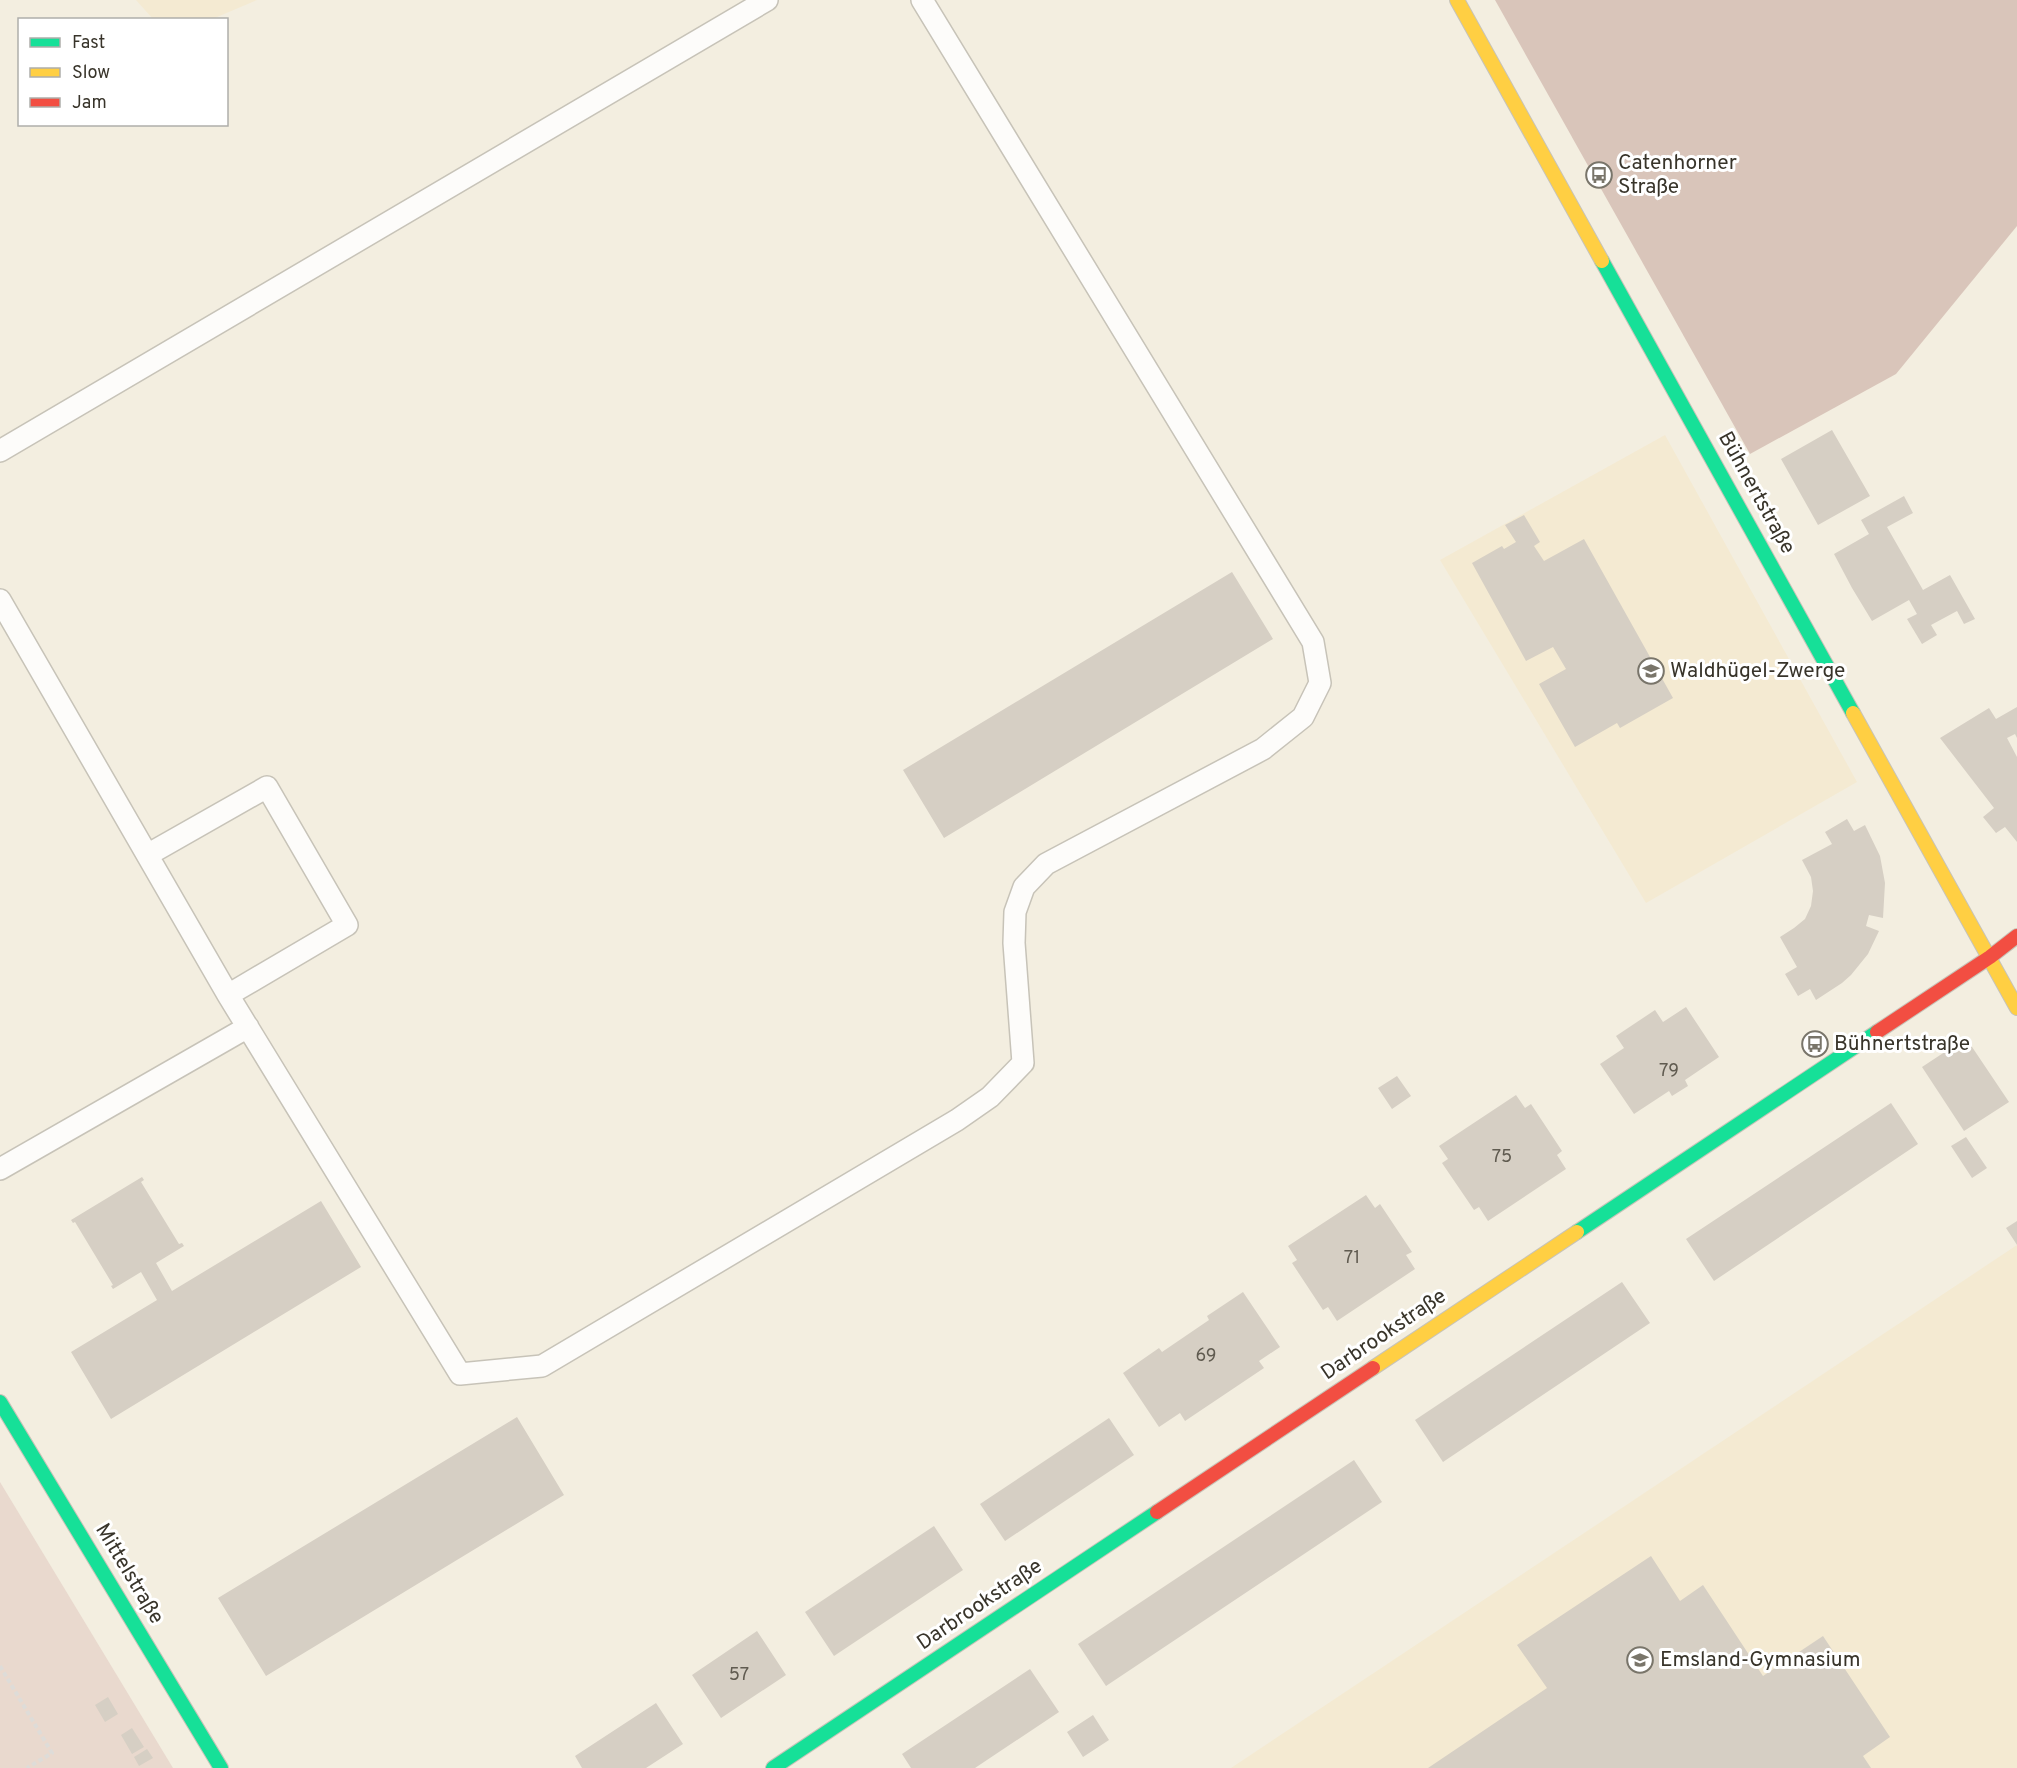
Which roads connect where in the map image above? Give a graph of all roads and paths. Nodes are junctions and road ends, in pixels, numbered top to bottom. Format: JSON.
{"nodes":[{"id":1,"x":767,"y":0,"type":"edge"},
{"id":2,"x":922,"y":0,"type":"edge"},
{"id":3,"x":1457,"y":0,"type":"edge"},
{"id":4,"x":0,"y":451,"type":"edge"},
{"id":5,"x":0,"y":600,"type":"edge"},
{"id":6,"x":149,"y":854,"type":"junction"},
{"id":7,"x":2017,"y":936,"type":"edge"},
{"id":8,"x":1990,"y":957,"type":"junction"},
{"id":9,"x":228,"y":995,"type":"junction"},
{"id":10,"x":2017,"y":1008,"type":"edge"},
{"id":11,"x":248,"y":1027,"type":"junction"},
{"id":12,"x":0,"y":1169,"type":"edge"},
{"id":13,"x":0,"y":1402,"type":"edge"},
{"id":14,"x":0,"y":1666,"type":"edge"},
{"id":15,"x":27,"y":1768,"type":"edge"},
{"id":16,"x":221,"y":1768,"type":"edge"},
{"id":17,"x":773,"y":1768,"type":"edge"}],
"edges":[{"from":1,"to":4,"type":"lane"},
{"from":2,"to":11,"type":"lane"},
{"from":3,"to":8,"type":"street","name":"Bühnertstraße"},
{"from":5,"to":6,"type":"lane"},
{"from":6,"to":9,"type":"lane"},
{"from":6,"to":9,"type":"lane"},
{"from":7,"to":8,"type":"street","name":"Darbrookstraße"},
{"from":8,"to":10,"type":"street","name":"Bühnertstraße"},
{"from":8,"to":17,"type":"street","name":"Darbrookstraße"},
{"from":9,"to":11,"type":"lane"},
{"from":11,"to":12,"type":"lane"},
{"from":13,"to":16,"type":"street","name":"Mittelstraße"},
{"from":14,"to":15,"type":"path"}]}
